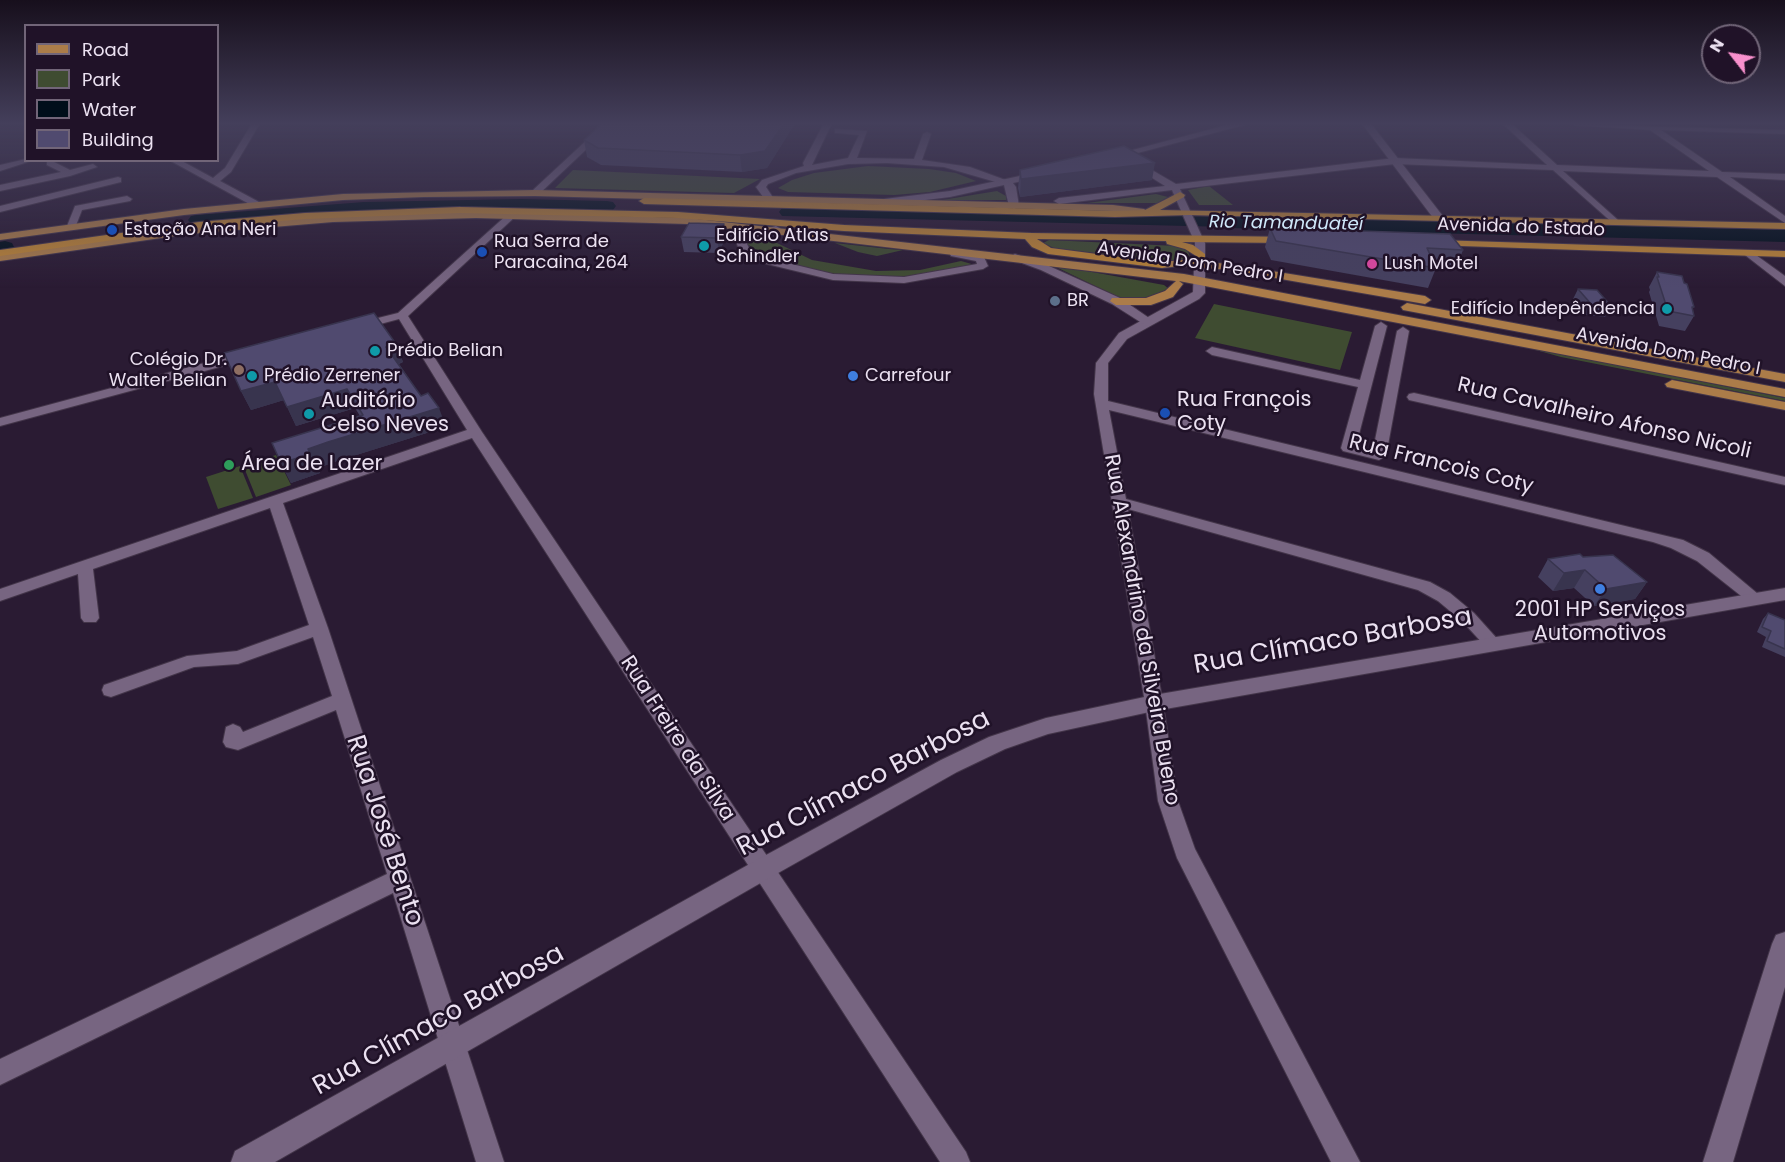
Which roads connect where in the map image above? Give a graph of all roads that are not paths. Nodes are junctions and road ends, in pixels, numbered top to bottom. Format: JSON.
{"nodes":[{"id":1,"x":41,"y":179,"type":"edge"},
{"id":2,"x":208,"y":179,"type":"edge"},
{"id":3,"x":216,"y":179,"type":"edge"},
{"id":4,"x":550,"y":179,"type":"edge"},
{"id":5,"x":773,"y":179,"type":"edge"},
{"id":6,"x":998,"y":179,"type":"edge"},
{"id":7,"x":1018,"y":179,"type":"edge"},
{"id":8,"x":1159,"y":179,"type":"edge"},
{"id":9,"x":1263,"y":179,"type":"edge"},
{"id":10,"x":1409,"y":179,"type":"edge"},
{"id":11,"x":1569,"y":179,"type":"edge"},
{"id":12,"x":1728,"y":179,"type":"edge"},
{"id":13,"x":118,"y":180,"type":"dead end"},
{"id":14,"x":213,"y":182,"type":"junction"},
{"id":15,"x":1006,"y":182,"type":"junction"},
{"id":16,"x":0,"y":188,"type":"edge"},
{"id":17,"x":1177,"y":191,"type":"junction"},
{"id":18,"x":535,"y":193,"type":"junction"},
{"id":19,"x":127,"y":199,"type":"dead end"},
{"id":20,"x":770,"y":199,"type":"junction"},
{"id":21,"x":1059,"y":201,"type":"dead end"},
{"id":22,"x":880,"y":202,"type":"junction"},
{"id":23,"x":256,"y":204,"type":"junction"},
{"id":24,"x":0,"y":209,"type":"edge"},
{"id":25,"x":1146,"y":212,"type":"junction"},
{"id":26,"x":1190,"y":214,"type":"junction"},
{"id":27,"x":512,"y":215,"type":"junction"},
{"id":28,"x":1438,"y":217,"type":"junction"},
{"id":29,"x":1021,"y":220,"type":"junction"},
{"id":30,"x":1785,"y":220,"type":"edge"},
{"id":31,"x":1615,"y":222,"type":"junction"},
{"id":32,"x":72,"y":226,"type":"junction"},
{"id":33,"x":1785,"y":226,"type":"edge"},
{"id":34,"x":776,"y":230,"type":"junction"},
{"id":35,"x":1001,"y":235,"type":"junction"},
{"id":36,"x":1199,"y":236,"type":"junction"},
{"id":37,"x":1118,"y":238,"type":"junction"},
{"id":38,"x":0,"y":239,"type":"edge"},
{"id":39,"x":1300,"y":240,"type":"edge"},
{"id":40,"x":896,"y":243,"type":"junction"},
{"id":41,"x":1419,"y":243,"type":"edge"},
{"id":42,"x":926,"y":247,"type":"junction"},
{"id":43,"x":0,"y":253,"type":"edge"},
{"id":44,"x":1749,"y":253,"type":"junction"},
{"id":45,"x":1785,"y":254,"type":"edge"},
{"id":46,"x":1013,"y":257,"type":"junction"},
{"id":47,"x":0,"y":258,"type":"edge"},
{"id":48,"x":1162,"y":265,"type":"junction"},
{"id":49,"x":1201,"y":272,"type":"junction"},
{"id":50,"x":1785,"y":282,"type":"edge"},
{"id":51,"x":1174,"y":284,"type":"junction"},
{"id":52,"x":1330,"y":293,"type":"junction"},
{"id":53,"x":1120,"y":304,"type":"junction"},
{"id":54,"x":402,"y":315,"type":"junction"},
{"id":55,"x":1464,"y":317,"type":"junction"},
{"id":56,"x":1382,"y":321,"type":"junction"},
{"id":57,"x":1149,"y":322,"type":"junction"},
{"id":58,"x":1553,"y":323,"type":"junction"},
{"id":59,"x":1404,"y":325,"type":"junction"},
{"id":60,"x":1506,"y":325,"type":"junction"},
{"id":61,"x":346,"y":329,"type":"edge"},
{"id":62,"x":1491,"y":336,"type":"junction"},
{"id":63,"x":267,"y":350,"type":"edge"},
{"id":64,"x":1212,"y":351,"type":"dead end"},
{"id":65,"x":1556,"y":361,"type":"junction"},
{"id":66,"x":1785,"y":367,"type":"edge"},
{"id":67,"x":1785,"y":378,"type":"edge"},
{"id":68,"x":1366,"y":380,"type":"junction"},
{"id":69,"x":1394,"y":381,"type":"junction"},
{"id":70,"x":1785,"y":393,"type":"edge"},
{"id":71,"x":1414,"y":397,"type":"dead end"},
{"id":72,"x":1102,"y":404,"type":"junction"},
{"id":73,"x":1785,"y":406,"type":"edge"},
{"id":74,"x":0,"y":422,"type":"edge"},
{"id":75,"x":475,"y":432,"type":"junction"},
{"id":76,"x":1785,"y":481,"type":"edge"},
{"id":77,"x":276,"y":501,"type":"junction"},
{"id":78,"x":1118,"y":502,"type":"junction"},
{"id":79,"x":85,"y":567,"type":"junction"},
{"id":80,"x":1785,"y":594,"type":"edge"},
{"id":81,"x":0,"y":595,"type":"edge"},
{"id":82,"x":1756,"y":599,"type":"junction"},
{"id":83,"x":90,"y":618,"type":"dead end"},
{"id":84,"x":319,"y":628,"type":"junction"},
{"id":85,"x":1492,"y":643,"type":"junction"},
{"id":86,"x":111,"y":690,"type":"dead end"},
{"id":87,"x":342,"y":700,"type":"junction"},
{"id":88,"x":1154,"y":703,"type":"junction"},
{"id":89,"x":233,"y":732,"type":"dead end"},
{"id":90,"x":763,"y":869,"type":"junction"},
{"id":91,"x":400,"y":878,"type":"junction"},
{"id":92,"x":1784,"y":950,"type":"edge"},
{"id":93,"x":454,"y":1046,"type":"junction"},
{"id":94,"x":0,"y":1072,"type":"edge"},
{"id":95,"x":246,"y":1162,"type":"edge"},
{"id":96,"x":490,"y":1162,"type":"edge"},
{"id":97,"x":956,"y":1162,"type":"edge"},
{"id":98,"x":1346,"y":1162,"type":"edge"},
{"id":99,"x":1718,"y":1162,"type":"edge"}],
"edges":[{"from":1,"to":16,"type":"street"},
{"from":2,"to":14,"type":"street"},
{"from":3,"to":14,"type":"street"},
{"from":4,"to":18,"type":"street"},
{"from":5,"to":20,"type":"street"},
{"from":6,"to":15,"type":"street"},
{"from":7,"to":15,"type":"main road"},
{"from":8,"to":17,"type":"street"},
{"from":9,"to":17,"type":"street"},
{"from":10,"to":28,"type":"main road"},
{"from":11,"to":31,"type":"street"},
{"from":12,"to":30,"type":"street"},
{"from":13,"to":24,"type":"street"},
{"from":14,"to":23,"type":"street"},
{"from":15,"to":22,"type":"main road"},
{"from":15,"to":29,"type":"main road"},
{"from":17,"to":21,"type":"street"},
{"from":17,"to":25,"type":"highway"},
{"from":17,"to":26,"type":"street"},
{"from":18,"to":20,"type":"main road","name":"Avenida do Estado"},
{"from":18,"to":23,"type":"main road","name":"Avenida do Estado"},
{"from":19,"to":32,"type":"street"},
{"from":20,"to":22,"type":"main road","name":"Avenida do Estado"},
{"from":22,"to":29,"type":"main road","name":"Avenida do Estado"},
{"from":23,"to":32,"type":"main road","name":"Avenida do Estado"},
{"from":25,"to":26,"type":"highway","name":"Avenida do Estado"},
{"from":25,"to":29,"type":"highway","name":"Avenida do Estado"},
{"from":26,"to":28,"type":"highway","name":"Avenida do Estado"},
{"from":26,"to":36,"type":"street"},
{"from":27,"to":34,"type":"main road"},
{"from":27,"to":47,"type":"main road"},
{"from":27,"to":54,"type":"street"},
{"from":28,"to":31,"type":"highway","name":"Avenida do Estado"},
{"from":29,"to":35,"type":"highway","name":"Avenida do Estado"},
{"from":29,"to":37,"type":"highway","name":"Avenida do Estado"},
{"from":29,"to":38,"type":"highway","name":"Avenida do Estado"},
{"from":29,"to":48,"type":"highway"},
{"from":31,"to":33,"type":"highway","name":"Avenida do Estado"},
{"from":32,"to":38,"type":"main road","name":"Avenida do Estado"},
{"from":34,"to":40,"type":"main road"},
{"from":34,"to":42,"type":"street"},
{"from":35,"to":40,"type":"highway"},
{"from":35,"to":43,"type":"highway","name":"Avenida do Estado"},
{"from":36,"to":37,"type":"highway","name":"Avenida do Estado"},
{"from":36,"to":39,"type":"highway","name":"Avenida do Estado"},
{"from":36,"to":49,"type":"street"},
{"from":37,"to":49,"type":"highway"},
{"from":40,"to":42,"type":"main road","name":"Avenida Dom Pedro I"},
{"from":41,"to":44,"type":"highway","name":"Avenida do Estado"},
{"from":42,"to":46,"type":"main road","name":"Avenida Dom Pedro I"},
{"from":44,"to":45,"type":"highway","name":"Avenida do Estado"},
{"from":44,"to":50,"type":"main road"},
{"from":46,"to":51,"type":"main road","name":"Avenida Dom Pedro I"},
{"from":46,"to":53,"type":"main road"},
{"from":48,"to":49,"type":"main road","name":"Avenida Dom Pedro I"},
{"from":48,"to":51,"type":"main road"},
{"from":49,"to":51,"type":"main road","name":"Avenida Dom Pedro I"},
{"from":49,"to":52,"type":"main road","name":"Avenida Dom Pedro I"},
{"from":49,"to":56,"type":"main road","name":"Avenida Dom Pedro I"},
{"from":49,"to":57,"type":"street","name":"Rua Alexandrino da Silveira Bueno"},
{"from":49,"to":58,"type":"main road","name":"Avenida Dom Pedro I"},
{"from":51,"to":53,"type":"main road"},
{"from":52,"to":55,"type":"main road","name":"Avenida Dom Pedro I"},
{"from":52,"to":56,"type":"main road"},
{"from":53,"to":57,"type":"main road"},
{"from":54,"to":61,"type":"street"},
{"from":54,"to":75,"type":"street","name":"Rua Freire da Silva"},
{"from":55,"to":59,"type":"main road"},
{"from":55,"to":60,"type":"main road","name":"Avenida Dom Pedro I"},
{"from":56,"to":59,"type":"main road","name":"Avenida Dom Pedro I"},
{"from":56,"to":68,"type":"street"},
{"from":57,"to":72,"type":"street","name":"Rua Alexandrino da Silveira Bueno"},
{"from":58,"to":60,"type":"main road"},
{"from":58,"to":66,"type":"main road","name":"Avenida Dom Pedro I"},
{"from":59,"to":62,"type":"main road","name":"Avenida Dom Pedro I"},
{"from":59,"to":65,"type":"main road","name":"Avenida Dom Pedro I"},
{"from":59,"to":69,"type":"street"},
{"from":60,"to":67,"type":"main road","name":"Avenida Dom Pedro I"},
{"from":62,"to":65,"type":"main road"},
{"from":62,"to":70,"type":"main road","name":"Avenida Dom Pedro I"},
{"from":63,"to":74,"type":"street"},
{"from":64,"to":68,"type":"street"},
{"from":65,"to":73,"type":"main road","name":"Avenida Dom Pedro I"},
{"from":68,"to":69,"type":"street"},
{"from":68,"to":69,"type":"street"},
{"from":71,"to":76,"type":"street","name":"Rua Cavalheiro Afonso Nicoli"},
{"from":72,"to":78,"type":"street","name":"Rua Alexandrino da Silveira Bueno"},
{"from":72,"to":82,"type":"street","name":"Rua Francois Coty"},
{"from":75,"to":77,"type":"street"},
{"from":75,"to":90,"type":"street","name":"Rua Freire da Silva"},
{"from":77,"to":79,"type":"street"},
{"from":77,"to":84,"type":"street","name":"Rua José Bento"},
{"from":78,"to":85,"type":"street"},
{"from":78,"to":88,"type":"street","name":"Rua Alexandrino da Silveira Bueno"},
{"from":79,"to":81,"type":"street"},
{"from":79,"to":83,"type":"street"},
{"from":80,"to":82,"type":"main road","name":"Rua Clímaco Barbosa"},
{"from":82,"to":85,"type":"main road","name":"Rua Clímaco Barbosa"},
{"from":84,"to":86,"type":"street"},
{"from":84,"to":87,"type":"street","name":"Rua José Bento"},
{"from":85,"to":88,"type":"main road","name":"Rua Clímaco Barbosa"},
{"from":87,"to":89,"type":"street"},
{"from":87,"to":91,"type":"street","name":"Rua José Bento"},
{"from":88,"to":90,"type":"main road","name":"Rua Clímaco Barbosa"},
{"from":88,"to":98,"type":"street","name":"Rua Alexandrino da Silveira Bueno"},
{"from":90,"to":93,"type":"main road","name":"Rua Clímaco Barbosa"},
{"from":90,"to":97,"type":"street","name":"Rua Freire da Silva"},
{"from":91,"to":93,"type":"street","name":"Rua José Bento"},
{"from":91,"to":94,"type":"street"},
{"from":92,"to":99,"type":"main road"},
{"from":93,"to":95,"type":"main road","name":"Rua Clímaco Barbosa"},
{"from":93,"to":96,"type":"street","name":"Rua José Bento"}]}
